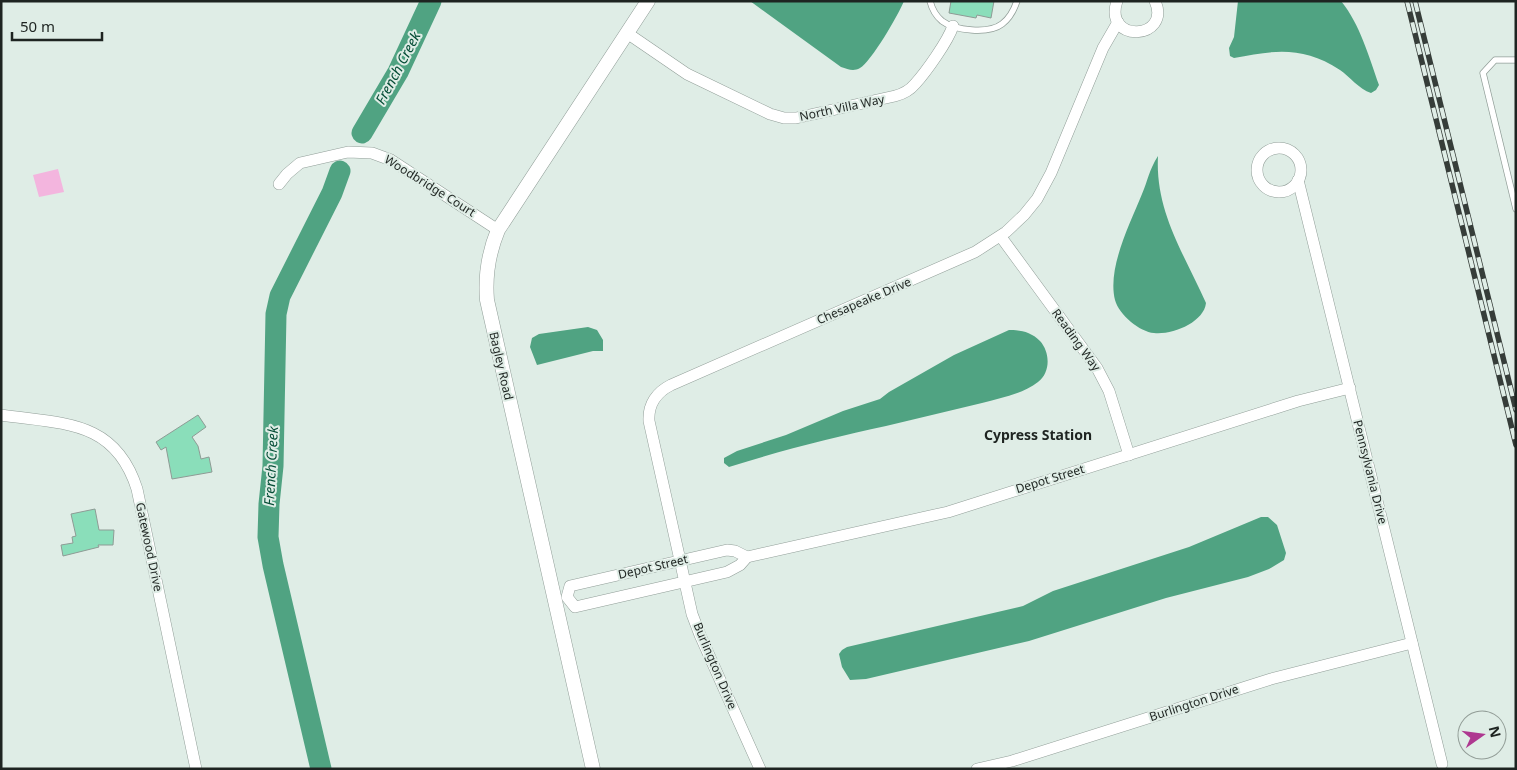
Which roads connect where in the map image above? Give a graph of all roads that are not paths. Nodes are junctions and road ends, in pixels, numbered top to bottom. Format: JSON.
{"nodes":[{"id":1,"x":648,"y":1,"type":"edge"},
{"id":2,"x":930,"y":1,"type":"edge"},
{"id":3,"x":1017,"y":1,"type":"edge"},
{"id":4,"x":1117,"y":1,"type":"edge"},
{"id":5,"x":1155,"y":1,"type":"edge"},
{"id":6,"x":1118,"y":22,"type":"junction"},
{"id":7,"x":954,"y":26,"type":"junction"},
{"id":8,"x":627,"y":33,"type":"junction"},
{"id":9,"x":1516,"y":60,"type":"edge"},
{"id":10,"x":1298,"y":180,"type":"dead end"},
{"id":11,"x":279,"y":184,"type":"dead end"},
{"id":12,"x":1514,"y":191,"type":"edge"},
{"id":13,"x":1516,"y":209,"type":"edge"},
{"id":14,"x":498,"y":230,"type":"junction"},
{"id":15,"x":1001,"y":237,"type":"junction"},
{"id":16,"x":1350,"y":388,"type":"junction"},
{"id":17,"x":1,"y":415,"type":"edge"},
{"id":18,"x":1129,"y":455,"type":"junction"},
{"id":19,"x":747,"y":557,"type":"junction"},
{"id":20,"x":681,"y":560,"type":"junction"},
{"id":21,"x":685,"y":582,"type":"junction"},
{"id":22,"x":561,"y":598,"type":"junction"},
{"id":23,"x":1412,"y":643,"type":"junction"},
{"id":24,"x":1442,"y":764,"type":"dead end"},
{"id":25,"x":196,"y":769,"type":"edge"},
{"id":26,"x":593,"y":769,"type":"edge"},
{"id":27,"x":760,"y":769,"type":"edge"},
{"id":28,"x":977,"y":769,"type":"edge"}],
"edges":[{"from":1,"to":8,"type":"street","name":"Bagley Road"},
{"from":2,"to":7,"type":"lane"},
{"from":3,"to":7,"type":"lane"},
{"from":4,"to":6,"type":"street"},
{"from":5,"to":6,"type":"street"},
{"from":6,"to":15,"type":"street","name":"Chesapeake Drive"},
{"from":7,"to":8,"type":"street","name":"North Villa Way"},
{"from":8,"to":14,"type":"street","name":"Bagley Road"},
{"from":9,"to":12,"type":"lane"},
{"from":10,"to":16,"type":"street","name":"Pennsylvania Drive"},
{"from":11,"to":14,"type":"street","name":"Woodbridge Court"},
{"from":12,"to":13,"type":"lane"},
{"from":14,"to":22,"type":"street","name":"Bagley Road"},
{"from":15,"to":18,"type":"street","name":"Reading Way"},
{"from":15,"to":20,"type":"street","name":"Chesapeake Drive"},
{"from":16,"to":18,"type":"street","name":"Depot Street"},
{"from":16,"to":23,"type":"street","name":"Pennsylvania Drive"},
{"from":17,"to":25,"type":"street","name":"Gatewood Drive"},
{"from":18,"to":19,"type":"street","name":"Depot Street"},
{"from":19,"to":20,"type":"street","name":"Depot Street"},
{"from":19,"to":21,"type":"street","name":"Depot Street"},
{"from":20,"to":21,"type":"street","name":"Burlington Drive"},
{"from":20,"to":22,"type":"street","name":"Depot Street"},
{"from":21,"to":22,"type":"street","name":"Depot Street"},
{"from":21,"to":27,"type":"street","name":"Burlington Drive"},
{"from":22,"to":26,"type":"street","name":"Bagley Road"},
{"from":23,"to":24,"type":"street","name":"Pennsylvania Drive"},
{"from":23,"to":28,"type":"street","name":"Burlington Drive"}]}
